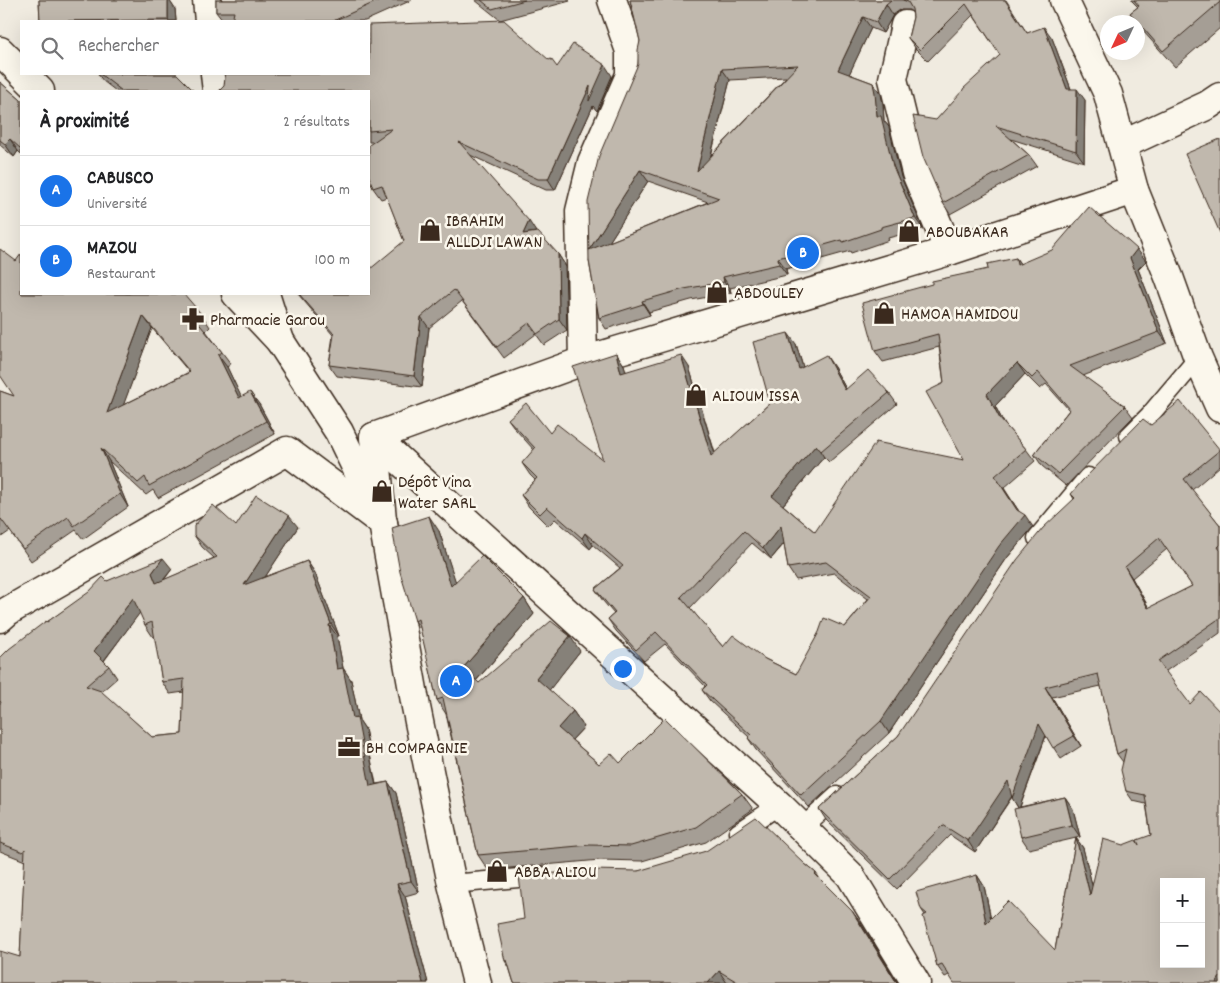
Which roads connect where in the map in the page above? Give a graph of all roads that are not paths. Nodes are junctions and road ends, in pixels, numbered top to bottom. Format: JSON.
{"nodes":[{"id":1,"x":207,"y":0,"type":"edge"},
{"id":2,"x":612,"y":0,"type":"edge"},
{"id":3,"x":1064,"y":0,"type":"edge"},
{"id":4,"x":209,"y":20,"type":"edge"},
{"id":5,"x":905,"y":25,"type":"dead end"},
{"id":6,"x":0,"y":51,"type":"edge"},
{"id":7,"x":20,"y":71,"type":"edge"},
{"id":8,"x":24,"y":75,"type":"edge"},
{"id":9,"x":215,"y":75,"type":"edge"},
{"id":10,"x":39,"y":90,"type":"edge"},
{"id":11,"x":217,"y":90,"type":"edge"},
{"id":12,"x":1220,"y":97,"type":"edge"},
{"id":13,"x":1122,"y":145,"type":"junction"},
{"id":14,"x":1134,"y":190,"type":"junction"},
{"id":15,"x":949,"y":251,"type":"junction"},
{"id":16,"x":237,"y":295,"type":"edge"},
{"id":17,"x":265,"y":295,"type":"edge"},
{"id":18,"x":280,"y":341,"type":"junction"},
{"id":19,"x":1198,"y":358,"type":"junction"},
{"id":20,"x":582,"y":361,"type":"junction"},
{"id":21,"x":1220,"y":408,"type":"edge"},
{"id":22,"x":374,"y":438,"type":"junction"},
{"id":23,"x":1115,"y":450,"type":"edge"},
{"id":24,"x":1102,"y":463,"type":"edge"},
{"id":25,"x":383,"y":523,"type":"junction"},
{"id":26,"x":1028,"y":550,"type":"edge"},
{"id":27,"x":3,"y":610,"type":"edge"},
{"id":28,"x":846,"y":788,"type":"edge"},
{"id":29,"x":779,"y":805,"type":"junction"},
{"id":30,"x":802,"y":828,"type":"junction"},
{"id":31,"x":726,"y":842,"type":"edge"},
{"id":32,"x":556,"y":874,"type":"edge"},
{"id":33,"x":452,"y":884,"type":"junction"},
{"id":34,"x":477,"y":983,"type":"edge"},
{"id":35,"x":916,"y":983,"type":"edge"}],
"edges":[{"from":1,"to":4,"type":"street"},
{"from":2,"to":20,"type":"street"},
{"from":3,"to":13,"type":"street"},
{"from":5,"to":15,"type":"street"},
{"from":6,"to":7,"type":"street"},
{"from":8,"to":10,"type":"street"},
{"from":9,"to":11,"type":"street"},
{"from":12,"to":13,"type":"street"},
{"from":13,"to":14,"type":"street"},
{"from":14,"to":15,"type":"street"},
{"from":14,"to":19,"type":"street"},
{"from":15,"to":20,"type":"street"},
{"from":16,"to":18,"type":"street"},
{"from":17,"to":18,"type":"street"},
{"from":18,"to":25,"type":"street"},
{"from":19,"to":21,"type":"street"},
{"from":19,"to":23,"type":"lane"},
{"from":20,"to":22,"type":"street"},
{"from":22,"to":25,"type":"street"},
{"from":22,"to":29,"type":"street"},
{"from":24,"to":26,"type":"lane"},
{"from":25,"to":27,"type":"street"},
{"from":25,"to":33,"type":"street"},
{"from":28,"to":30,"type":"lane"},
{"from":29,"to":30,"type":"street"},
{"from":29,"to":31,"type":"lane"},
{"from":30,"to":35,"type":"street"},
{"from":32,"to":33,"type":"lane"},
{"from":33,"to":34,"type":"street"}]}
